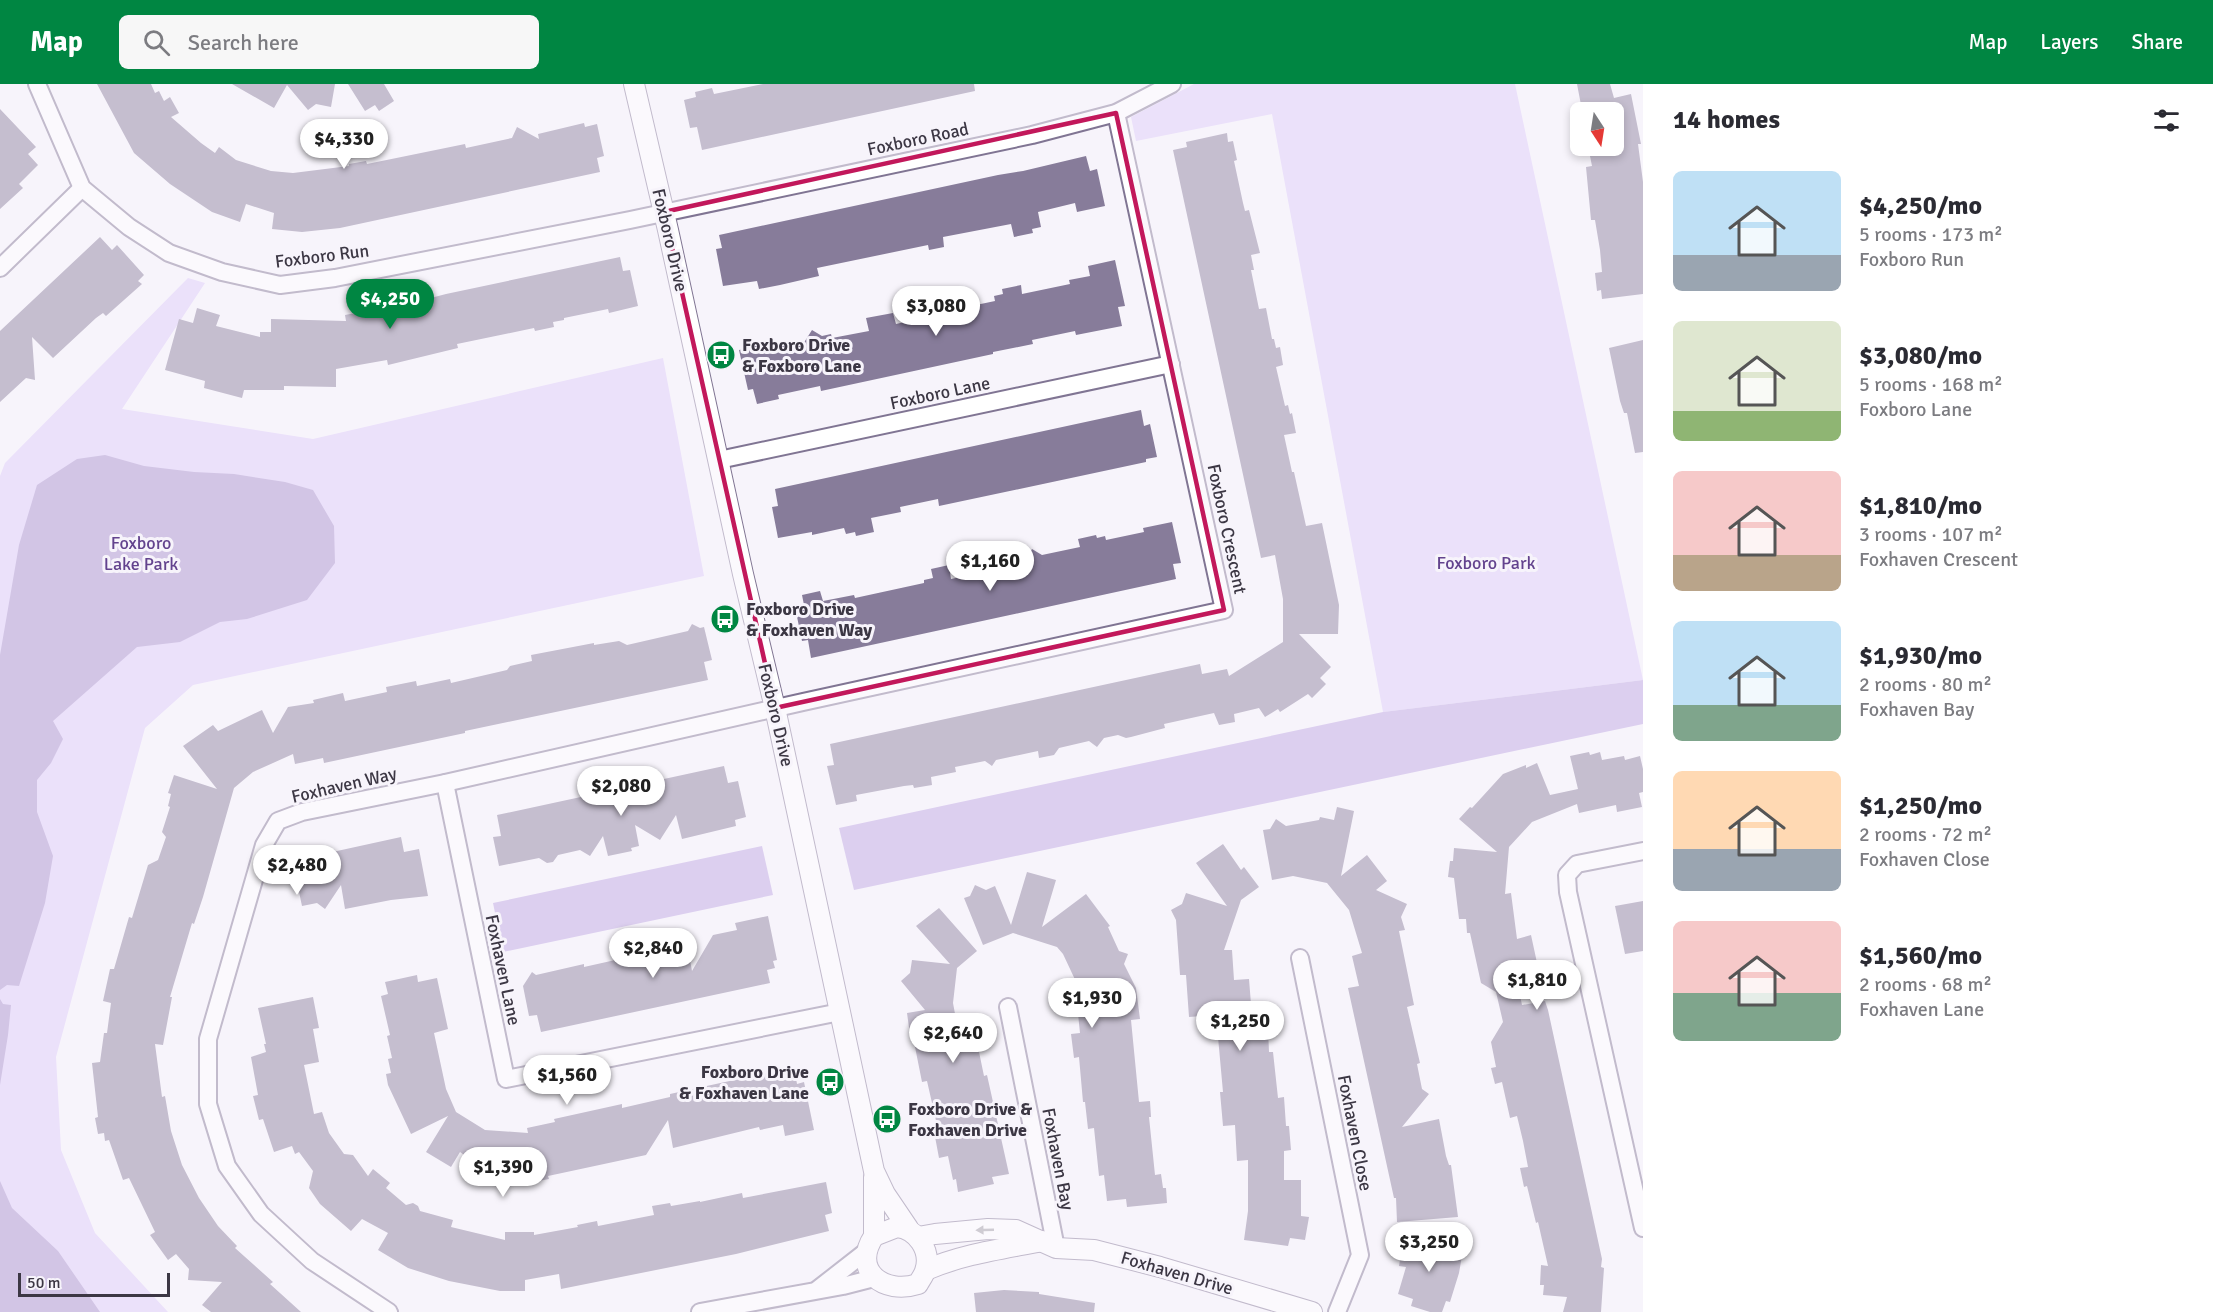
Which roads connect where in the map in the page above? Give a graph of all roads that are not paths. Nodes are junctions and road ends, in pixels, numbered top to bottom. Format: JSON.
{"nodes":[{"id":1,"x":37,"y":84,"type":"edge"},
{"id":2,"x":634,"y":84,"type":"edge"},
{"id":3,"x":1172,"y":84,"type":"edge"},
{"id":4,"x":1116,"y":113,"type":"junction"},
{"id":5,"x":82,"y":188,"type":"junction"},
{"id":6,"x":664,"y":213,"type":"junction"},
{"id":7,"x":0,"y":268,"type":"edge"},
{"id":8,"x":1170,"y":364,"type":"junction"},
{"id":9,"x":718,"y":460,"type":"junction"},
{"id":10,"x":775,"y":708,"type":"junction"},
{"id":11,"x":445,"y":783,"type":"junction"},
{"id":12,"x":1643,"y":851,"type":"edge"},
{"id":13,"x":1300,"y":958,"type":"dead end"},
{"id":14,"x":1008,"y":1007,"type":"dead end"},
{"id":15,"x":840,"y":1012,"type":"junction"},
{"id":16,"x":874,"y":1171,"type":"junction"},
{"id":17,"x":1643,"y":1228,"type":"edge"},
{"id":18,"x":913,"y":1233,"type":"junction"},
{"id":19,"x":871,"y":1243,"type":"junction"},
{"id":20,"x":1049,"y":1244,"type":"junction"},
{"id":21,"x":926,"y":1270,"type":"junction"},
{"id":22,"x":874,"y":1278,"type":"junction"},
{"id":23,"x":815,"y":1291,"type":"junction"},
{"id":24,"x":389,"y":1312,"type":"edge"},
{"id":25,"x":700,"y":1312,"type":"edge"},
{"id":26,"x":1312,"y":1312,"type":"edge"},
{"id":27,"x":1337,"y":1312,"type":"edge"}],
"edges":[{"from":1,"to":5,"type":"street","name":"Foxboro Run"},
{"from":2,"to":6,"type":"street","name":"Foxboro Drive"},
{"from":3,"to":4,"type":"street","name":"Foxboro Road"},
{"from":4,"to":6,"type":"street","name":"Foxboro Road"},
{"from":4,"to":8,"type":"street","name":"Foxboro Crescent"},
{"from":5,"to":6,"type":"street","name":"Foxboro Run"},
{"from":5,"to":7,"type":"street"},
{"from":6,"to":9,"type":"street","name":"Foxboro Drive"},
{"from":8,"to":9,"type":"street","name":"Foxboro Lane"},
{"from":8,"to":10,"type":"street","name":"Foxboro Crescent"},
{"from":9,"to":10,"type":"street","name":"Foxboro Drive"},
{"from":10,"to":11,"type":"street","name":"Foxhaven Way"},
{"from":10,"to":15,"type":"street","name":"Foxboro Drive"},
{"from":11,"to":15,"type":"street","name":"Foxhaven Lane"},
{"from":11,"to":24,"type":"street","name":"Foxhaven Way"},
{"from":12,"to":17,"type":"street"},
{"from":13,"to":27,"type":"street","name":"Foxhaven Close"},
{"from":14,"to":20,"type":"street","name":"Foxhaven Bay"},
{"from":15,"to":16,"type":"street","name":"Foxboro Drive"},
{"from":16,"to":18,"type":"street","name":"Foxboro Drive"},
{"from":16,"to":19,"type":"street","name":"Foxboro Drive"},
{"from":18,"to":19,"type":"street"},
{"from":20,"to":18,"type":"street","name":"Foxhaven Drive","one_way":true},
{"from":18,"to":21,"type":"street"},
{"from":19,"to":22,"type":"street"},
{"from":19,"to":23,"type":"street"},
{"from":20,"to":21,"type":"street","name":"Foxhaven Drive"},
{"from":20,"to":26,"type":"street","name":"Foxhaven Drive"},
{"from":21,"to":22,"type":"street"},
{"from":22,"to":23,"type":"street"},
{"from":23,"to":25,"type":"street"}]}
